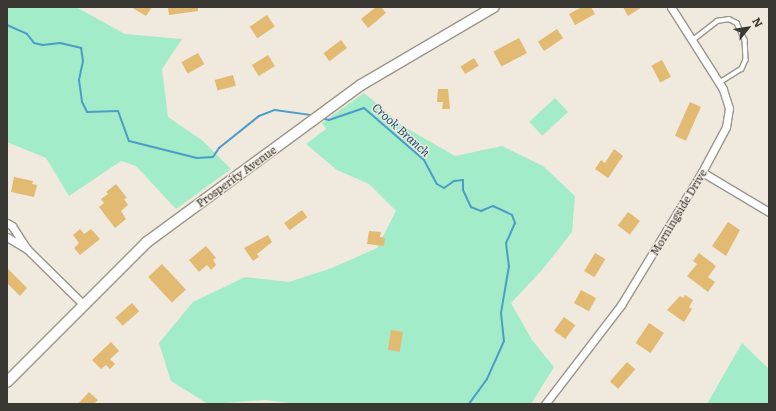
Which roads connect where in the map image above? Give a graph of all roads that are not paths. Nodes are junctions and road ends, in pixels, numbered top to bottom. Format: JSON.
{"nodes":[{"id":1,"x":494,"y":7,"type":"edge"},
{"id":2,"x":671,"y":7,"type":"edge"},
{"id":3,"x":693,"y":40,"type":"junction"},
{"id":4,"x":720,"y":82,"type":"junction"},
{"id":5,"x":702,"y":172,"type":"junction"},
{"id":6,"x":769,"y":212,"type":"edge"},
{"id":7,"x":7,"y":223,"type":"edge"},
{"id":8,"x":7,"y":237,"type":"edge"},
{"id":9,"x":27,"y":249,"type":"junction"},
{"id":10,"x":83,"y":304,"type":"junction"},
{"id":11,"x":7,"y":382,"type":"edge"},
{"id":12,"x":545,"y":404,"type":"edge"}],
"edges":[{"from":1,"to":10,"type":"main road","name":"Prosperity Avenue"},
{"from":2,"to":3,"type":"street","name":"Morningside Drive"},
{"from":3,"to":4,"type":"street","name":"Morningside Drive"},
{"from":3,"to":4,"type":"lane"},
{"from":4,"to":5,"type":"street","name":"Morningside Drive"},
{"from":5,"to":6,"type":"street"},
{"from":5,"to":12,"type":"street","name":"Morningside Drive"},
{"from":7,"to":9,"type":"street"},
{"from":8,"to":9,"type":"street"},
{"from":9,"to":10,"type":"street"},
{"from":10,"to":11,"type":"main road","name":"Prosperity Avenue"}]}
